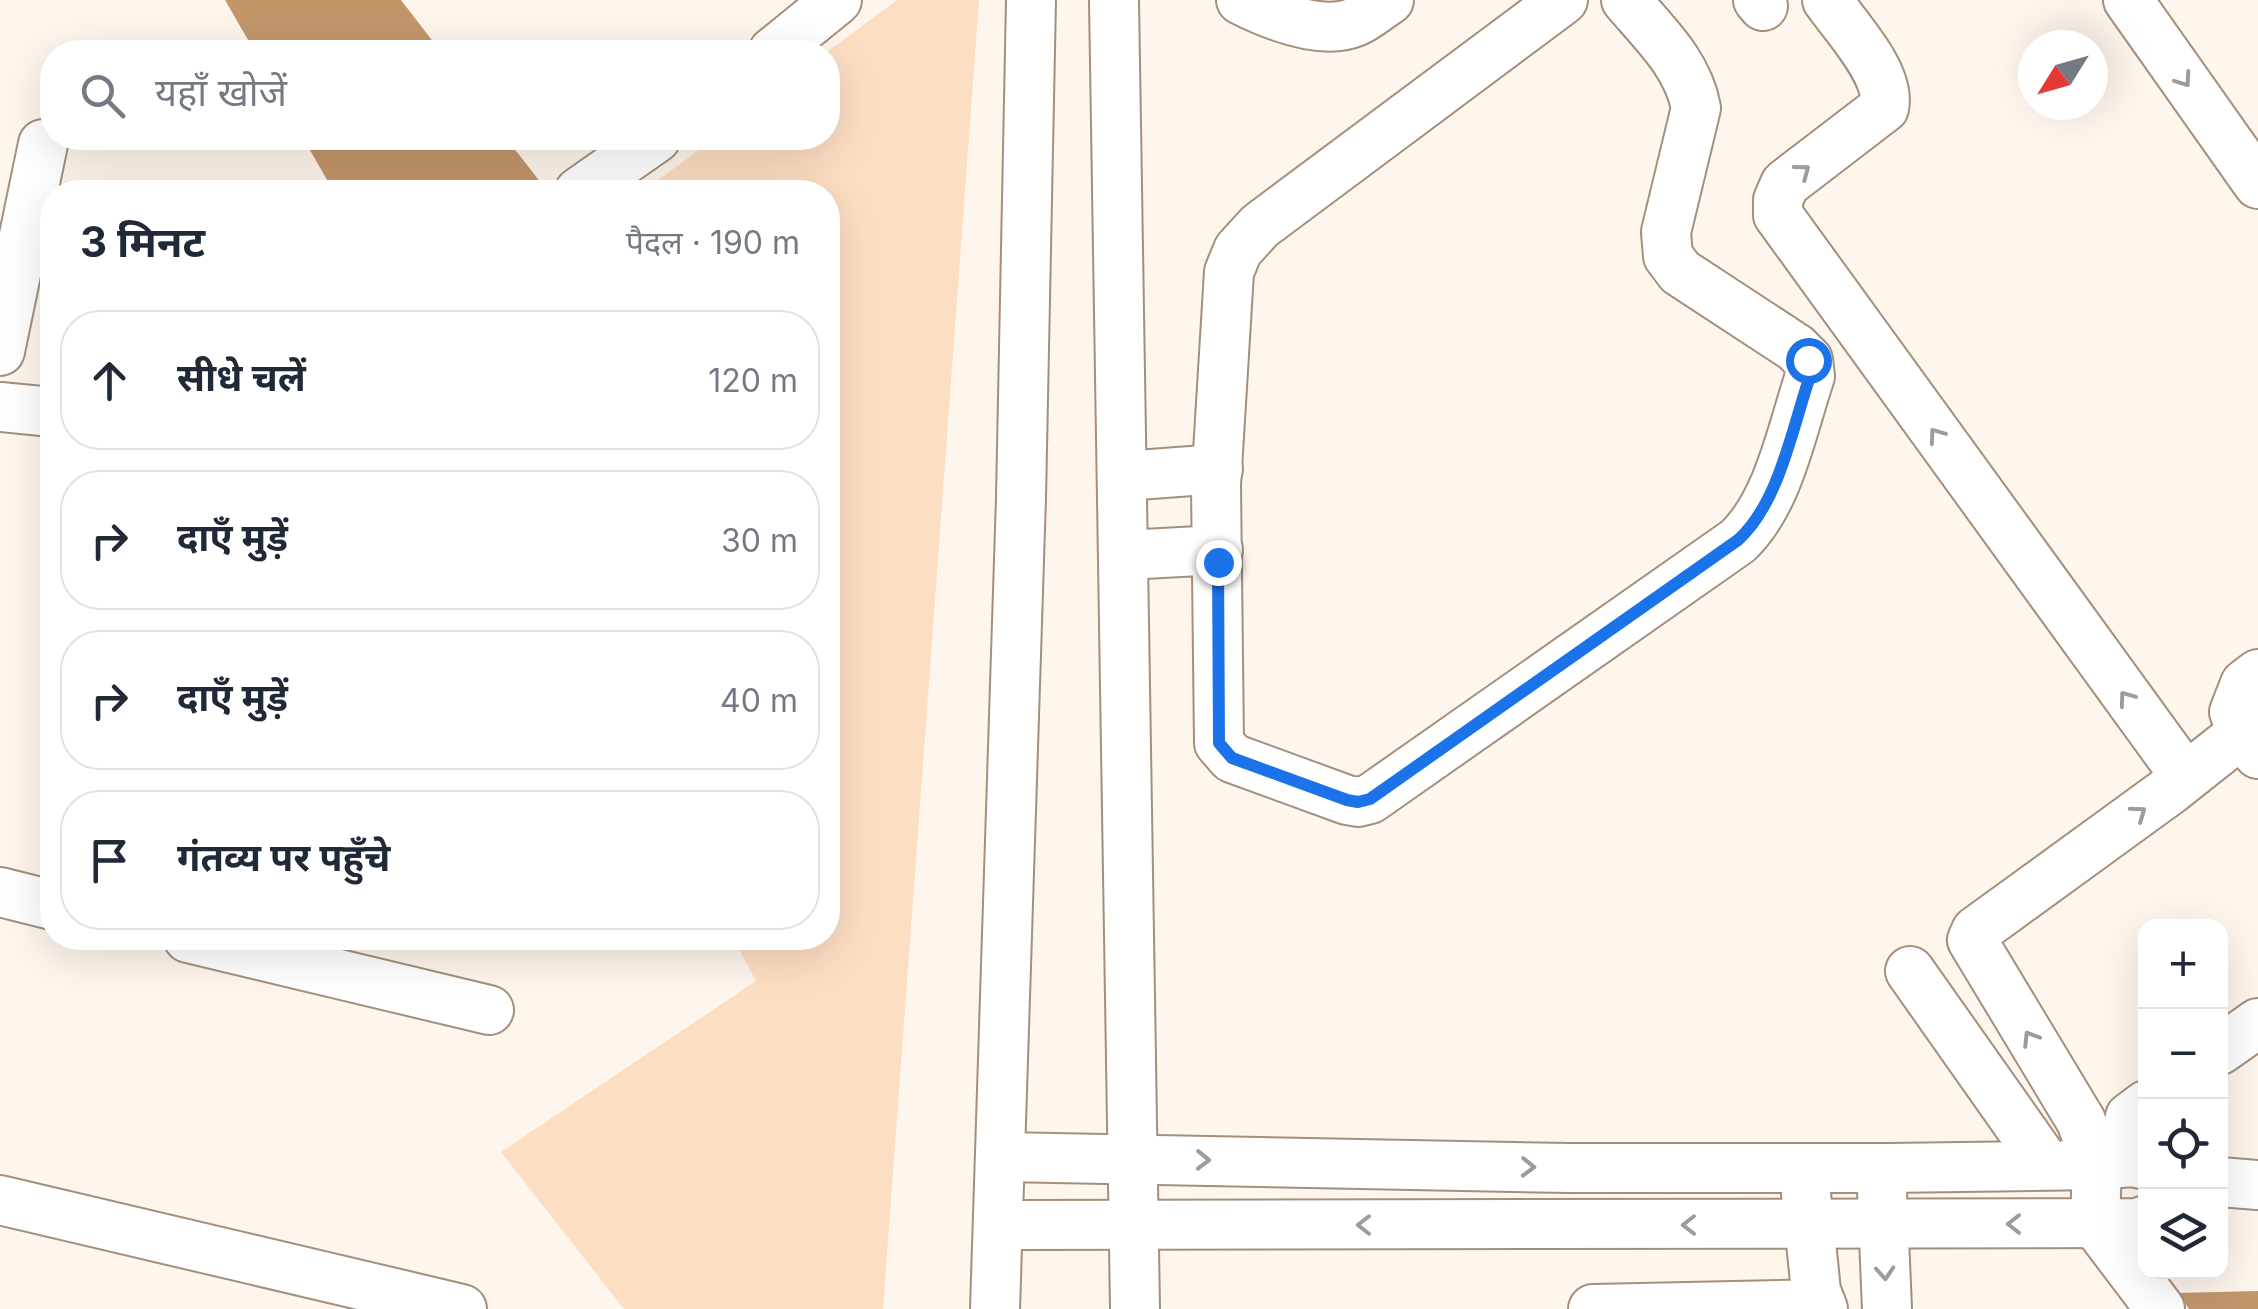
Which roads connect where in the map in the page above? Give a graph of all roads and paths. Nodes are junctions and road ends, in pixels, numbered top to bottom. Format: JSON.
{"nodes":[{"id":1,"x":837,"y":0,"type":"edge"},
{"id":2,"x":1032,"y":0,"type":"edge"},
{"id":3,"x":1114,"y":0,"type":"edge"},
{"id":4,"x":1241,"y":0,"type":"edge"},
{"id":5,"x":1389,"y":0,"type":"edge"},
{"id":6,"x":1563,"y":0,"type":"edge"},
{"id":7,"x":1626,"y":0,"type":"edge"},
{"id":8,"x":1827,"y":0,"type":"edge"},
{"id":9,"x":2128,"y":0,"type":"edge"},
{"id":10,"x":1306,"y":12,"type":"edge"},
{"id":11,"x":788,"y":40,"type":"edge"},
{"id":12,"x":43,"y":150,"type":"edge"},
{"id":13,"x":639,"y":150,"type":"edge"},
{"id":14,"x":41,"y":180,"type":"edge"},
{"id":15,"x":596,"y":180,"type":"edge"},
{"id":16,"x":2258,"y":184,"type":"edge"},
{"id":17,"x":40,"y":205,"type":"edge"},
{"id":18,"x":38,"y":245,"type":"edge"},
{"id":19,"x":0,"y":351,"type":"edge"},
{"id":20,"x":0,"y":407,"type":"edge"},
{"id":21,"x":40,"y":411,"type":"edge"},
{"id":22,"x":1218,"y":470,"type":"junction"},
{"id":23,"x":1124,"y":476,"type":"junction"},
{"id":24,"x":1218,"y":550,"type":"junction"},
{"id":25,"x":1126,"y":555,"type":"junction"},
{"id":26,"x":2258,"y":674,"type":"edge"},
{"id":27,"x":2250,"y":743,"type":"edge"},
{"id":28,"x":2185,"y":776,"type":"junction"},
{"id":29,"x":0,"y":892,"type":"edge"},
{"id":30,"x":40,"y":902,"type":"edge"},
{"id":31,"x":238,"y":950,"type":"edge"},
{"id":32,"x":1910,"y":971,"type":"dead end"},
{"id":33,"x":488,"y":1010,"type":"dead end"},
{"id":34,"x":2258,"y":1023,"type":"edge"},
{"id":35,"x":2228,"y":1044,"type":"edge"},
{"id":36,"x":2138,"y":1111,"type":"edge"},
{"id":37,"x":1000,"y":1157,"type":"junction"},
{"id":38,"x":1132,"y":1159,"type":"junction"},
{"id":39,"x":2046,"y":1164,"type":"junction"},
{"id":40,"x":2120,"y":1164,"type":"edge"},
{"id":41,"x":1804,"y":1168,"type":"junction"},
{"id":42,"x":1882,"y":1168,"type":"junction"},
{"id":43,"x":0,"y":1200,"type":"edge"},
{"id":44,"x":2095,"y":1223,"type":"junction"},
{"id":45,"x":2138,"y":1223,"type":"edge"},
{"id":46,"x":1882,"y":1224,"type":"junction"},
{"id":47,"x":1134,"y":1225,"type":"junction"},
{"id":48,"x":1809,"y":1225,"type":"junction"},
{"id":49,"x":999,"y":1226,"type":"junction"},
{"id":50,"x":1822,"y":1307,"type":"edge"},
{"id":51,"x":462,"y":1309,"type":"edge"},
{"id":52,"x":994,"y":1309,"type":"edge"},
{"id":53,"x":1135,"y":1309,"type":"edge"},
{"id":54,"x":1593,"y":1309,"type":"edge"},
{"id":55,"x":1887,"y":1309,"type":"edge"},
{"id":56,"x":2160,"y":1309,"type":"edge"}],
"edges":[{"from":1,"to":11,"type":"street"},
{"from":2,"to":37,"type":"street"},
{"from":3,"to":23,"type":"street"},
{"from":4,"to":10,"type":"street"},
{"from":5,"to":10,"type":"street"},
{"from":6,"to":22,"type":"street"},
{"from":7,"to":24,"type":"street"},
{"from":28,"to":8,"type":"street","one_way":true},
{"from":9,"to":16,"type":"street","one_way":true},
{"from":12,"to":14,"type":"street"},
{"from":13,"to":15,"type":"street"},
{"from":17,"to":18,"type":"street"},
{"from":18,"to":19,"type":"street"},
{"from":20,"to":21,"type":"street"},
{"from":22,"to":23,"type":"street"},
{"from":22,"to":24,"type":"street"},
{"from":23,"to":25,"type":"street"},
{"from":24,"to":25,"type":"street"},
{"from":25,"to":38,"type":"street"},
{"from":26,"to":27,"type":"street"},
{"from":27,"to":28,"type":"street"},
{"from":40,"to":28,"type":"street","one_way":true},
{"from":29,"to":30,"type":"street"},
{"from":31,"to":33,"type":"street"},
{"from":32,"to":39,"type":"street"},
{"from":34,"to":35,"type":"street"},
{"from":36,"to":40,"type":"street"},
{"from":37,"to":38,"type":"street"},
{"from":37,"to":49,"type":"street"},
{"from":38,"to":41,"type":"street","one_way":true},
{"from":38,"to":47,"type":"street"},
{"from":39,"to":40,"type":"street"},
{"from":39,"to":42,"type":"street"},
{"from":40,"to":44,"type":"street"},
{"from":41,"to":42,"type":"street"},
{"from":41,"to":48,"type":"street"},
{"from":42,"to":46,"type":"street"},
{"from":43,"to":51,"type":"street"},
{"from":44,"to":45,"type":"street"},
{"from":44,"to":46,"type":"street","one_way":true},
{"from":44,"to":56,"type":"street"},
{"from":46,"to":48,"type":"street"},
{"from":46,"to":55,"type":"street","one_way":true},
{"from":48,"to":47,"type":"street","one_way":true},
{"from":47,"to":49,"type":"street"},
{"from":47,"to":53,"type":"street"},
{"from":48,"to":50,"type":"street"},
{"from":49,"to":52,"type":"street"},
{"from":50,"to":54,"type":"street"}]}
